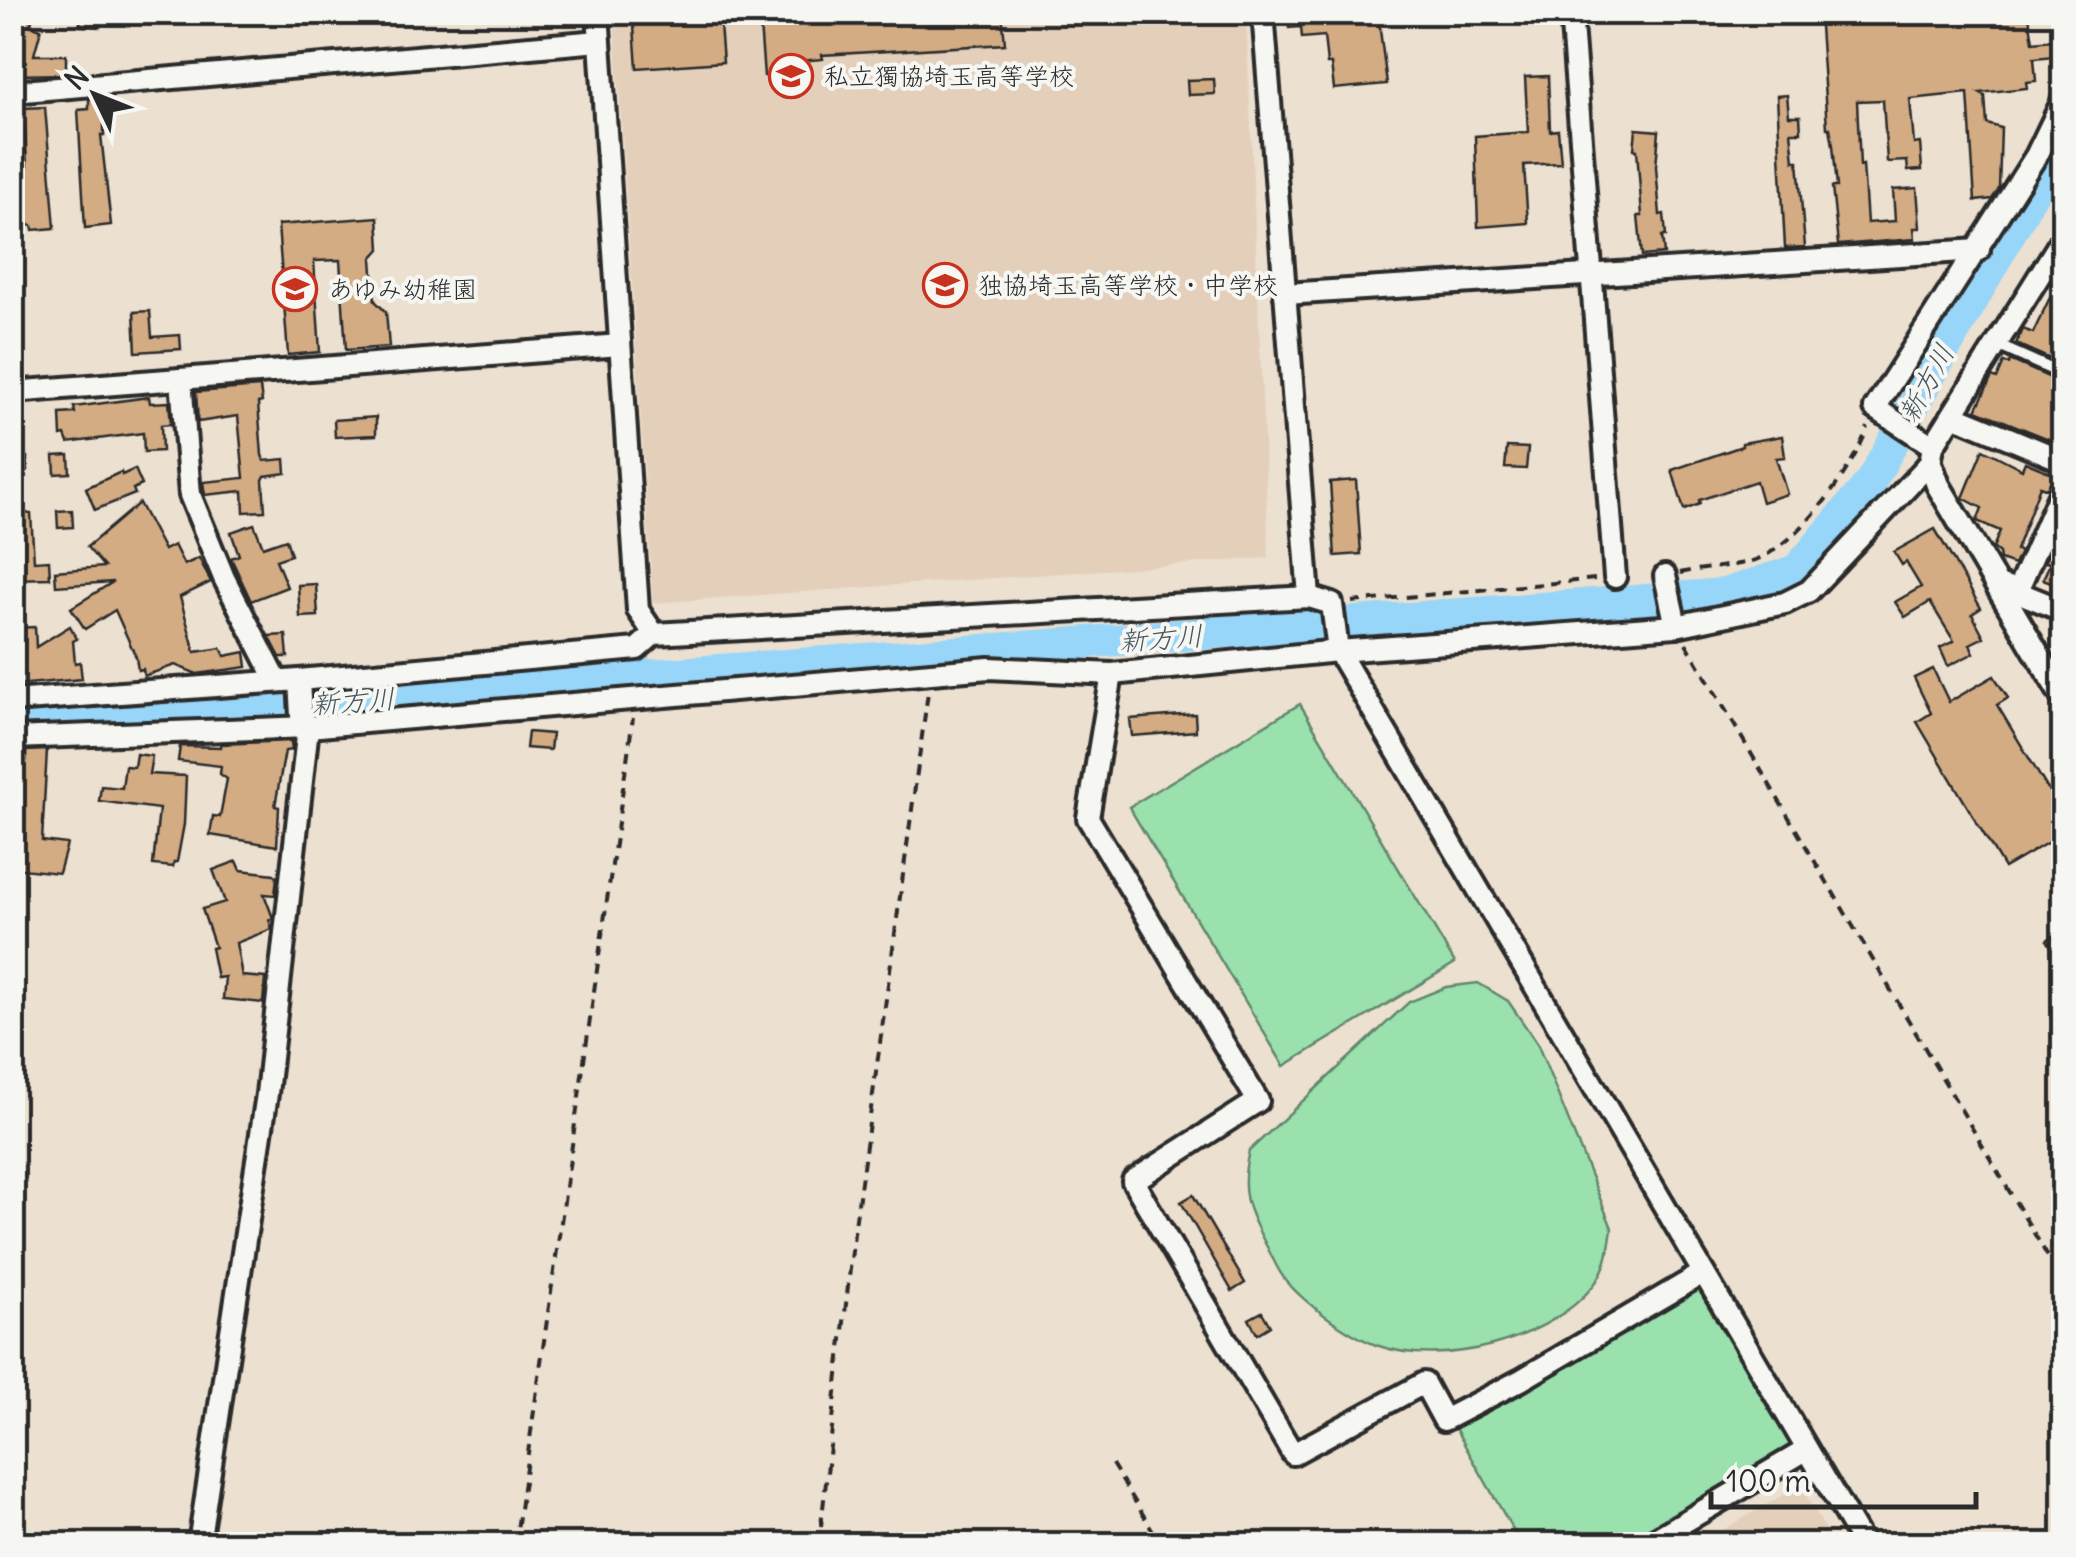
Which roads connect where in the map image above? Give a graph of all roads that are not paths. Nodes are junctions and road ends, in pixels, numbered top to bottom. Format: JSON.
{"nodes":[{"id":1,"x":598,"y":12,"type":"edge"},
{"id":2,"x":1264,"y":12,"type":"edge"},
{"id":3,"x":1571,"y":12,"type":"edge"},
{"id":4,"x":600,"y":40,"type":"junction"},
{"id":5,"x":12,"y":92,"type":"edge"},
{"id":6,"x":2064,"y":98,"type":"edge"},
{"id":7,"x":2064,"y":236,"type":"edge"},
{"id":8,"x":1979,"y":250,"type":"junction"},
{"id":9,"x":1591,"y":273,"type":"junction"},
{"id":10,"x":1285,"y":294,"type":"junction"},
{"id":11,"x":620,"y":345,"type":"junction"},
{"id":12,"x":1998,"y":345,"type":"junction"},
{"id":13,"x":2064,"y":374,"type":"edge"},
{"id":14,"x":181,"y":379,"type":"junction"},
{"id":15,"x":12,"y":392,"type":"edge"},
{"id":16,"x":1954,"y":415,"type":"junction"},
{"id":17,"x":1932,"y":454,"type":"junction"},
{"id":18,"x":2064,"y":461,"type":"edge"},
{"id":19,"x":2064,"y":484,"type":"edge"},
{"id":20,"x":1666,"y":576,"type":"dead end"},
{"id":21,"x":1614,"y":578,"type":"dead end"},
{"id":22,"x":2006,"y":587,"type":"junction"},
{"id":23,"x":1309,"y":597,"type":"junction"},
{"id":24,"x":2064,"y":610,"type":"edge"},
{"id":25,"x":1676,"y":626,"type":"junction"},
{"id":26,"x":654,"y":634,"type":"junction"},
{"id":27,"x":1336,"y":644,"type":"junction"},
{"id":28,"x":1112,"y":674,"type":"junction"},
{"id":29,"x":276,"y":681,"type":"junction"},
{"id":30,"x":299,"y":684,"type":"junction"},
{"id":31,"x":2064,"y":698,"type":"edge"},
{"id":32,"x":12,"y":701,"type":"edge"},
{"id":33,"x":304,"y":722,"type":"junction"},
{"id":34,"x":12,"y":738,"type":"edge"},
{"id":35,"x":1703,"y":1273,"type":"junction"},
{"id":36,"x":1806,"y":1450,"type":"junction"},
{"id":37,"x":199,"y":1544,"type":"edge"},
{"id":38,"x":1647,"y":1544,"type":"edge"},
{"id":39,"x":1863,"y":1544,"type":"edge"}],
"edges":[{"from":1,"to":4,"type":"street"},
{"from":2,"to":10,"type":"street"},
{"from":3,"to":9,"type":"street"},
{"from":4,"to":5,"type":"street"},
{"from":4,"to":11,"type":"street"},
{"from":6,"to":8,"type":"street"},
{"from":7,"to":12,"type":"street"},
{"from":8,"to":9,"type":"street"},
{"from":8,"to":17,"type":"street"},
{"from":9,"to":10,"type":"street"},
{"from":9,"to":21,"type":"street"},
{"from":10,"to":23,"type":"street"},
{"from":11,"to":14,"type":"street"},
{"from":11,"to":26,"type":"street"},
{"from":12,"to":13,"type":"lane"},
{"from":12,"to":16,"type":"street"},
{"from":14,"to":15,"type":"street"},
{"from":14,"to":29,"type":"street"},
{"from":16,"to":17,"type":"street"},
{"from":16,"to":18,"type":"street"},
{"from":17,"to":22,"type":"street"},
{"from":17,"to":25,"type":"street"},
{"from":19,"to":22,"type":"street"},
{"from":20,"to":25,"type":"street"},
{"from":22,"to":24,"type":"street"},
{"from":22,"to":31,"type":"street"},
{"from":23,"to":26,"type":"street"},
{"from":23,"to":27,"type":"street"},
{"from":25,"to":27,"type":"street"},
{"from":26,"to":30,"type":"street"},
{"from":27,"to":28,"type":"street"},
{"from":27,"to":35,"type":"street"},
{"from":28,"to":33,"type":"street"},
{"from":28,"to":35,"type":"street"},
{"from":29,"to":30,"type":"street"},
{"from":29,"to":32,"type":"street"},
{"from":30,"to":33,"type":"street"},
{"from":33,"to":34,"type":"street"},
{"from":33,"to":37,"type":"street"},
{"from":35,"to":36,"type":"street"},
{"from":36,"to":38,"type":"street"},
{"from":36,"to":39,"type":"street"}]}
